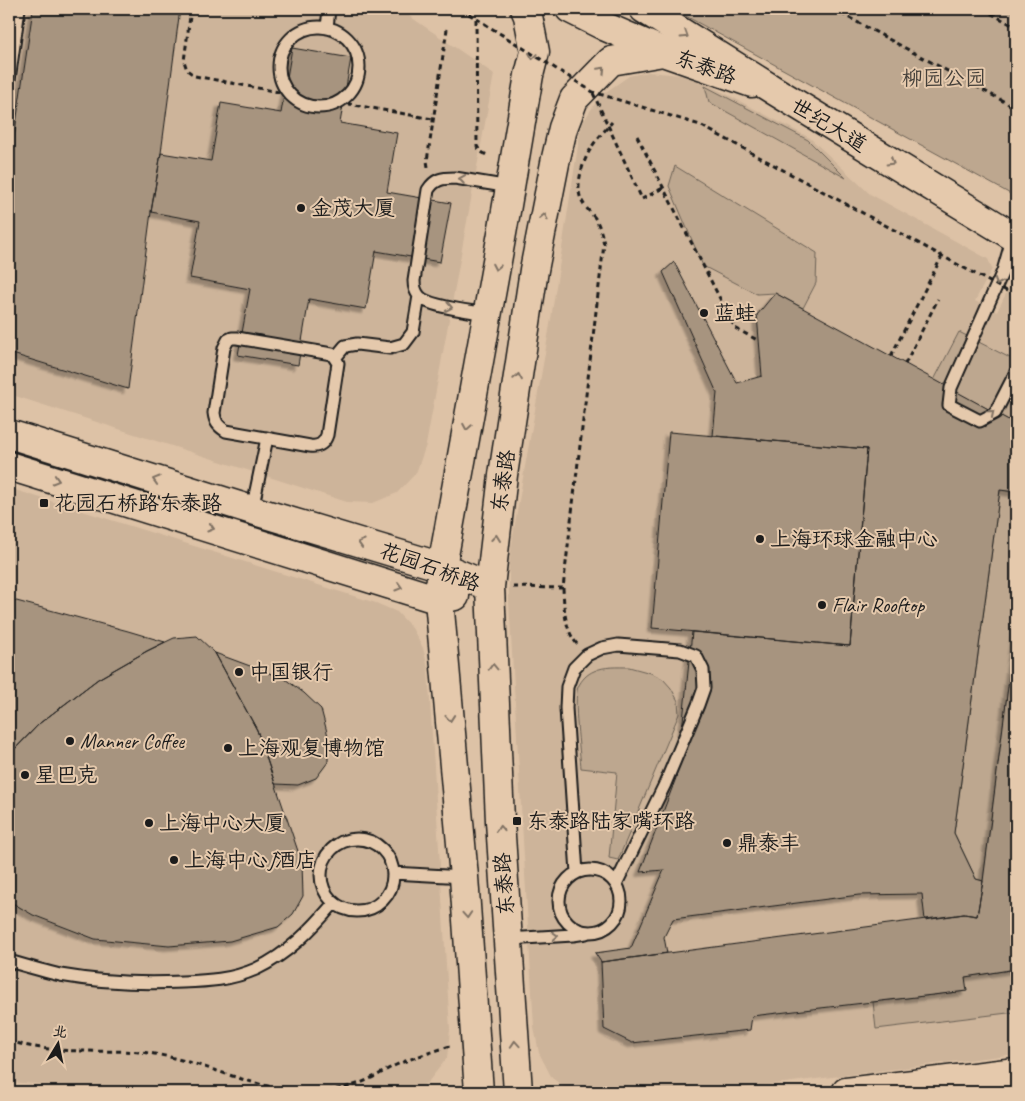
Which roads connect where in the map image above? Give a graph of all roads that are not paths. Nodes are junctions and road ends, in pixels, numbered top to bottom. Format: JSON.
{"nodes":[{"id":1,"x":19,"y":9,"type":"edge"},
{"id":2,"x":329,"y":9,"type":"edge"},
{"id":3,"x":525,"y":9,"type":"edge"},
{"id":4,"x":570,"y":9,"type":"edge"},
{"id":5,"x":644,"y":9,"type":"edge"},
{"id":6,"x":327,"y":28,"type":"junction"},
{"id":7,"x":667,"y":53,"type":"junction"},
{"id":8,"x":9,"y":80,"type":"edge"},
{"id":9,"x":775,"y":91,"type":"junction"},
{"id":10,"x":510,"y":187,"type":"junction"},
{"id":11,"x":1014,"y":237,"type":"edge"},
{"id":12,"x":419,"y":296,"type":"junction"},
{"id":13,"x":487,"y":314,"type":"junction"},
{"id":14,"x":336,"y":358,"type":"junction"},
{"id":15,"x":1016,"y":372,"type":"edge"},
{"id":16,"x":9,"y":434,"type":"edge"},
{"id":17,"x":267,"y":438,"type":"junction"},
{"id":18,"x":9,"y":466,"type":"edge"},
{"id":19,"x":252,"y":510,"type":"junction"},
{"id":20,"x":442,"y":567,"type":"junction"},
{"id":21,"x":490,"y":587,"type":"junction"},
{"id":22,"x":439,"y":600,"type":"junction"},
{"id":23,"x":394,"y":873,"type":"junction"},
{"id":24,"x":577,"y":873,"type":"junction"},
{"id":25,"x":464,"y":877,"type":"junction"},
{"id":26,"x":616,"y":884,"type":"junction"},
{"id":27,"x":334,"y":903,"type":"junction"},
{"id":28,"x":602,"y":930,"type":"junction"},
{"id":29,"x":508,"y":939,"type":"junction"},
{"id":30,"x":9,"y":961,"type":"edge"},
{"id":31,"x":1016,"y":1072,"type":"edge"},
{"id":32,"x":480,"y":1092,"type":"edge"},
{"id":33,"x":518,"y":1092,"type":"edge"},
{"id":34,"x":846,"y":1092,"type":"edge"}],
"edges":[{"from":1,"to":8,"type":"lane"},
{"from":2,"to":6,"type":"lane"},
{"from":3,"to":10,"type":"street","name":"东泰路","one_way":true},
{"from":4,"to":7,"type":"street"},
{"from":5,"to":9,"type":"street","name":"世纪大道","one_way":true},
{"from":6,"to":6,"type":"lane"},
{"from":7,"to":9,"type":"street","name":"东泰路"},
{"from":21,"to":7,"type":"street","name":"东泰路","one_way":true},
{"from":9,"to":11,"type":"street","name":"世纪大道","one_way":true},
{"from":10,"to":12,"type":"lane","one_way":true},
{"from":10,"to":13,"type":"street","name":"东泰路","one_way":true},
{"from":11,"to":15,"type":"lane","one_way":true},
{"from":12,"to":13,"type":"lane","one_way":true},
{"from":12,"to":14,"type":"lane"},
{"from":13,"to":20,"type":"street","name":"东泰路","one_way":true},
{"from":14,"to":17,"type":"lane"},
{"from":14,"to":17,"type":"lane"},
{"from":19,"to":16,"type":"street","name":"花园石桥路","one_way":true},
{"from":17,"to":19,"type":"lane"},
{"from":18,"to":22,"type":"street","name":"花园石桥路","one_way":true},
{"from":20,"to":19,"type":"street","name":"花园石桥路","one_way":true},
{"from":20,"to":21,"type":"street","name":"花园石桥路"},
{"from":20,"to":22,"type":"street","name":"东泰路"},
{"from":21,"to":22,"type":"street","name":"花园石桥路"},
{"from":29,"to":21,"type":"street","name":"东泰路","one_way":true},
{"from":22,"to":25,"type":"street","name":"东泰路","one_way":true},
{"from":23,"to":25,"type":"lane"},
{"from":23,"to":27,"type":"lane"},
{"from":23,"to":27,"type":"lane"},
{"from":24,"to":26,"type":"lane"},
{"from":24,"to":26,"type":"lane"},
{"from":24,"to":28,"type":"lane"},
{"from":25,"to":32,"type":"street","name":"东泰路","one_way":true},
{"from":26,"to":28,"type":"lane"},
{"from":27,"to":30,"type":"lane"},
{"from":29,"to":28,"type":"lane","one_way":true},
{"from":33,"to":29,"type":"street","name":"东泰路","one_way":true},
{"from":31,"to":34,"type":"street"}]}
